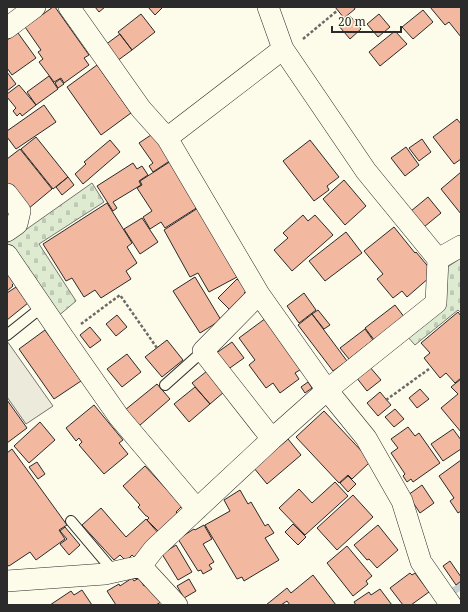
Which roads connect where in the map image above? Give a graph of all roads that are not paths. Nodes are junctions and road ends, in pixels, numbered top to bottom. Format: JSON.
{"nodes":[{"id":1,"x":35,"y":7,"type":"edge"},
{"id":2,"x":69,"y":7,"type":"edge"},
{"id":3,"x":268,"y":7,"type":"edge"},
{"id":4,"x":7,"y":28,"type":"edge"},
{"id":5,"x":284,"y":51,"type":"junction"},
{"id":6,"x":167,"y":138,"type":"junction"},
{"id":7,"x":7,"y":194,"type":"edge"},
{"id":8,"x":7,"y":232,"type":"edge"},
{"id":9,"x":461,"y":246,"type":"edge"},
{"id":10,"x":7,"y":255,"type":"edge"},
{"id":11,"x":438,"y":259,"type":"junction"},
{"id":12,"x":259,"y":294,"type":"junction"},
{"id":13,"x":42,"y":307,"type":"junction"},
{"id":14,"x":7,"y":335,"type":"edge"},
{"id":15,"x":203,"y":351,"type":"junction"},
{"id":16,"x":165,"y":385,"type":"dead end"},
{"id":17,"x":328,"y":390,"type":"junction"},
{"id":18,"x":272,"y":439,"type":"junction"},
{"id":19,"x":197,"y":509,"type":"junction"},
{"id":20,"x":71,"y":521,"type":"dead end"},
{"id":21,"x":141,"y":566,"type":"junction"},
{"id":22,"x":114,"y":572,"type":"junction"},
{"id":23,"x":7,"y":581,"type":"edge"},
{"id":24,"x":178,"y":605,"type":"edge"},
{"id":25,"x":452,"y":605,"type":"edge"}],
"edges":[{"from":1,"to":4,"type":"street"},
{"from":2,"to":6,"type":"street"},
{"from":3,"to":5,"type":"street"},
{"from":5,"to":6,"type":"street"},
{"from":5,"to":11,"type":"street"},
{"from":6,"to":12,"type":"street"},
{"from":7,"to":8,"type":"street"},
{"from":9,"to":11,"type":"street"},
{"from":10,"to":13,"type":"street"},
{"from":11,"to":17,"type":"street"},
{"from":12,"to":15,"type":"street"},
{"from":12,"to":17,"type":"street"},
{"from":13,"to":14,"type":"lane"},
{"from":13,"to":19,"type":"street"},
{"from":15,"to":16,"type":"lane"},
{"from":15,"to":18,"type":"street"},
{"from":17,"to":18,"type":"street"},
{"from":17,"to":25,"type":"street"},
{"from":18,"to":19,"type":"street"},
{"from":19,"to":21,"type":"street"},
{"from":20,"to":22,"type":"lane"},
{"from":21,"to":22,"type":"street"},
{"from":21,"to":24,"type":"street"},
{"from":22,"to":23,"type":"street"}]}
